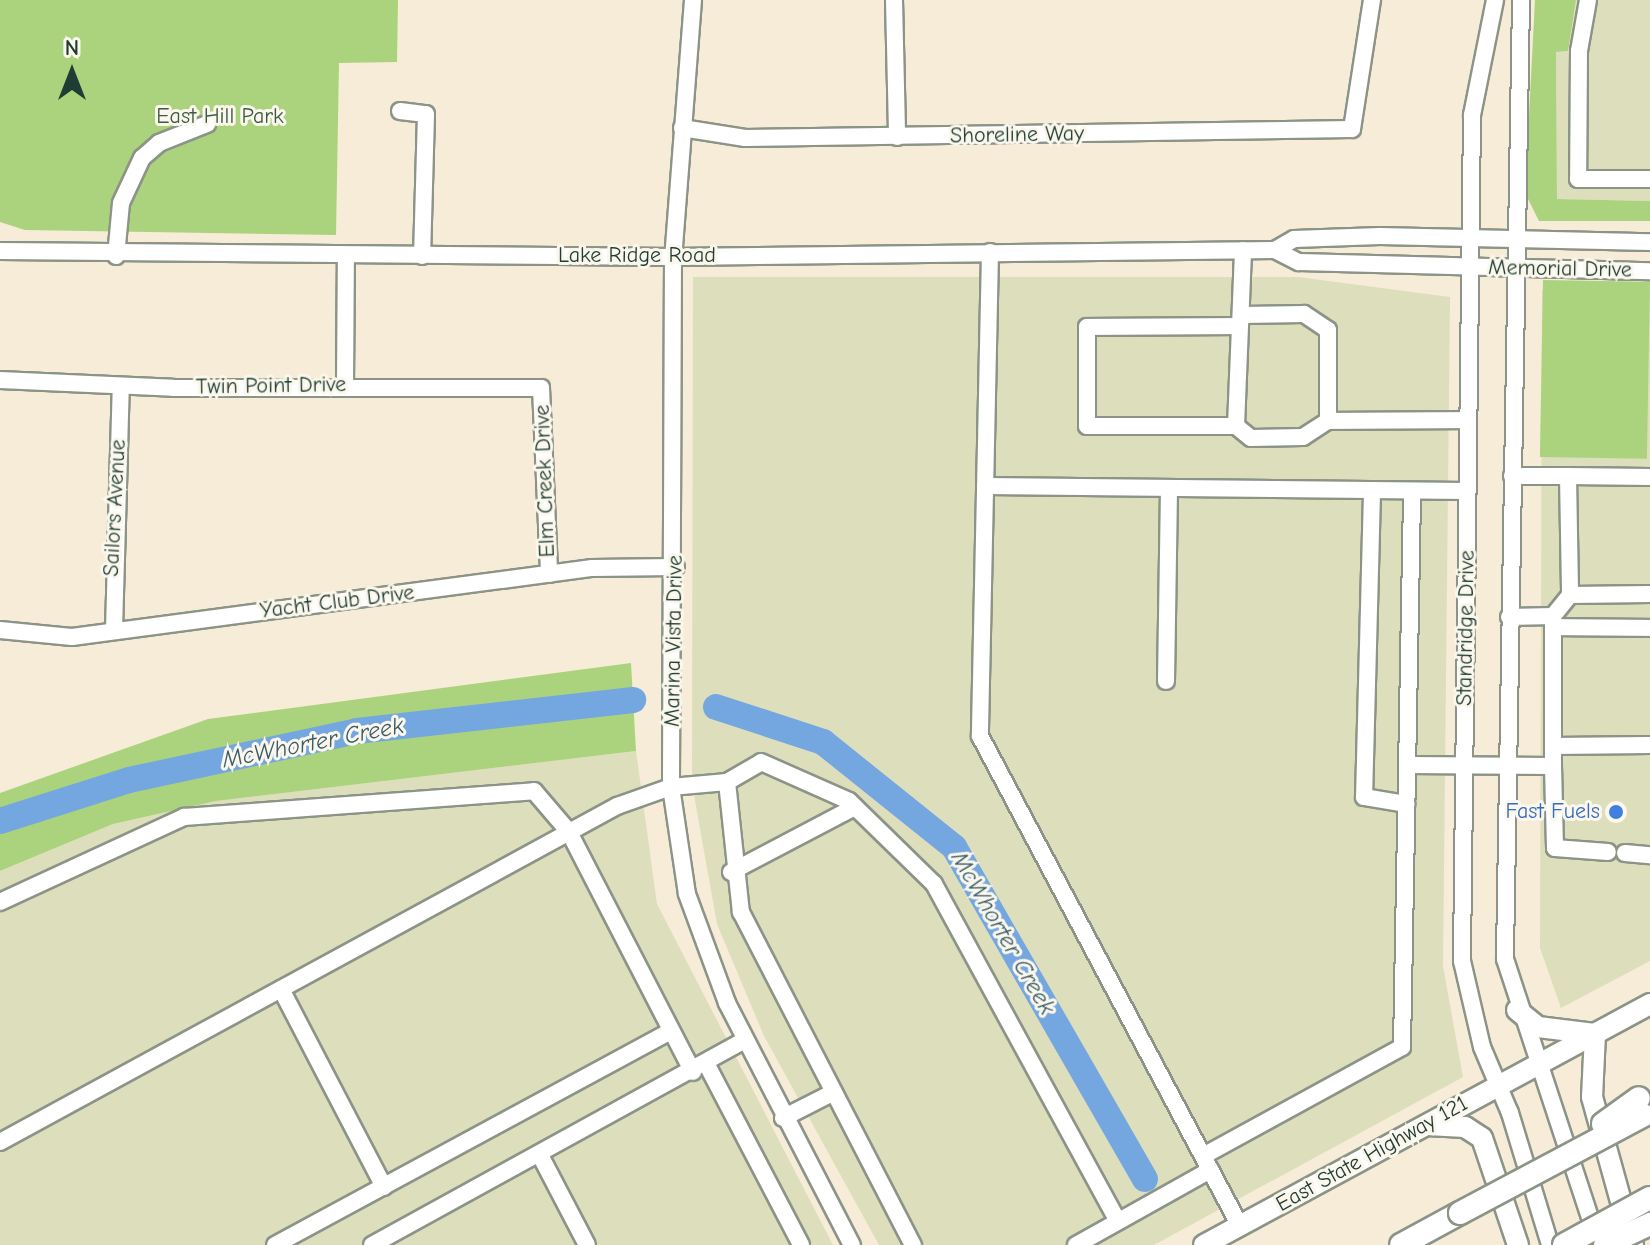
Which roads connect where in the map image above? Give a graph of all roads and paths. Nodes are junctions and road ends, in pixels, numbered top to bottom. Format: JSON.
{"nodes":[{"id":1,"x":693,"y":0,"type":"edge"},
{"id":2,"x":894,"y":0,"type":"edge"},
{"id":3,"x":1372,"y":0,"type":"edge"},
{"id":4,"x":1495,"y":0,"type":"edge"},
{"id":5,"x":1521,"y":0,"type":"edge"},
{"id":6,"x":1588,"y":0,"type":"edge"},
{"id":7,"x":400,"y":111,"type":"dead end"},
{"id":8,"x":207,"y":124,"type":"dead end"},
{"id":9,"x":682,"y":128,"type":"junction"},
{"id":10,"x":897,"y":137,"type":"junction"},
{"id":11,"x":1650,"y":179,"type":"edge"},
{"id":12,"x":1470,"y":239,"type":"junction"},
{"id":13,"x":1515,"y":241,"type":"junction"},
{"id":14,"x":1650,"y":242,"type":"edge"},
{"id":15,"x":1243,"y":250,"type":"junction"},
{"id":16,"x":1275,"y":250,"type":"junction"},
{"id":17,"x":0,"y":251,"type":"edge"},
{"id":18,"x":990,"y":252,"type":"junction"},
{"id":19,"x":116,"y":256,"type":"junction"},
{"id":20,"x":346,"y":256,"type":"junction"},
{"id":21,"x":422,"y":256,"type":"junction"},
{"id":22,"x":673,"y":257,"type":"junction"},
{"id":23,"x":1469,"y":267,"type":"junction"},
{"id":24,"x":1515,"y":269,"type":"junction"},
{"id":25,"x":1650,"y":271,"type":"edge"},
{"id":26,"x":1239,"y":321,"type":"junction"},
{"id":27,"x":0,"y":380,"type":"edge"},
{"id":28,"x":345,"y":385,"type":"junction"},
{"id":29,"x":121,"y":386,"type":"junction"},
{"id":30,"x":541,"y":388,"type":"joint"},
{"id":31,"x":1468,"y":420,"type":"junction"},
{"id":32,"x":1328,"y":421,"type":"junction"},
{"id":33,"x":1236,"y":426,"type":"junction"},
{"id":34,"x":1512,"y":476,"type":"junction"},
{"id":35,"x":1568,"y":476,"type":"junction"},
{"id":36,"x":1650,"y":477,"type":"edge"},
{"id":37,"x":985,"y":486,"type":"junction"},
{"id":38,"x":1169,"y":489,"type":"junction"},
{"id":39,"x":1467,"y":491,"type":"junction"},
{"id":40,"x":1372,"y":493,"type":"junction"},
{"id":41,"x":1412,"y":494,"type":"junction"},
{"id":42,"x":676,"y":567,"type":"junction"},
{"id":43,"x":549,"y":574,"type":"junction"},
{"id":44,"x":1650,"y":594,"type":"edge"},
{"id":45,"x":1570,"y":595,"type":"junction"},
{"id":46,"x":1509,"y":617,"type":"junction"},
{"id":47,"x":1553,"y":622,"type":"junction"},
{"id":48,"x":1650,"y":628,"type":"edge"},
{"id":49,"x":0,"y":630,"type":"edge"},
{"id":50,"x":114,"y":630,"type":"junction"},
{"id":51,"x":1166,"y":681,"type":"dead end"},
{"id":52,"x":1650,"y":745,"type":"edge"},
{"id":53,"x":1553,"y":746,"type":"junction"},
{"id":54,"x":1407,"y":765,"type":"junction"},
{"id":55,"x":1465,"y":766,"type":"junction"},
{"id":56,"x":1506,"y":766,"type":"junction"},
{"id":57,"x":1553,"y":766,"type":"junction"},
{"id":58,"x":727,"y":782,"type":"junction"},
{"id":59,"x":671,"y":787,"type":"junction"},
{"id":60,"x":1406,"y":804,"type":"junction"},
{"id":61,"x":855,"y":807,"type":"junction"},
{"id":62,"x":569,"y":832,"type":"junction"},
{"id":63,"x":1650,"y":855,"type":"edge"},
{"id":64,"x":731,"y":872,"type":"junction"},
{"id":65,"x":0,"y":902,"type":"edge"},
{"id":66,"x":281,"y":989,"type":"junction"},
{"id":67,"x":1650,"y":1004,"type":"edge"},
{"id":68,"x":1517,"y":1010,"type":"junction"},
{"id":69,"x":671,"y":1031,"type":"junction"},
{"id":70,"x":1595,"y":1034,"type":"junction"},
{"id":71,"x":745,"y":1040,"type":"junction"},
{"id":72,"x":1539,"y":1062,"type":"junction"},
{"id":73,"x":700,"y":1069,"type":"junction"},
{"id":74,"x":1498,"y":1085,"type":"junction"},
{"id":75,"x":834,"y":1092,"type":"junction"},
{"id":76,"x":1646,"y":1104,"type":"edge"},
{"id":77,"x":783,"y":1118,"type":"junction"},
{"id":78,"x":1427,"y":1125,"type":"junction"},
{"id":79,"x":0,"y":1142,"type":"edge"},
{"id":80,"x":541,"y":1157,"type":"junction"},
{"id":81,"x":1206,"y":1163,"type":"junction"},
{"id":82,"x":384,"y":1187,"type":"junction"},
{"id":83,"x":1650,"y":1198,"type":"edge"},
{"id":84,"x":1118,"y":1221,"type":"junction"},
{"id":85,"x":1650,"y":1224,"type":"edge"},
{"id":86,"x":1240,"y":1226,"type":"junction"},
{"id":87,"x":275,"y":1245,"type":"edge"},
{"id":88,"x":372,"y":1245,"type":"edge"},
{"id":89,"x":587,"y":1245,"type":"edge"},
{"id":90,"x":801,"y":1245,"type":"edge"},
{"id":91,"x":852,"y":1245,"type":"edge"},
{"id":92,"x":913,"y":1245,"type":"edge"},
{"id":93,"x":1076,"y":1245,"type":"edge"},
{"id":94,"x":1204,"y":1245,"type":"edge"},
{"id":95,"x":1401,"y":1245,"type":"edge"},
{"id":96,"x":1518,"y":1245,"type":"edge"},
{"id":97,"x":1550,"y":1245,"type":"edge"},
{"id":98,"x":1564,"y":1245,"type":"edge"},
{"id":99,"x":1598,"y":1245,"type":"edge"},
{"id":100,"x":1605,"y":1245,"type":"edge"},
{"id":101,"x":1633,"y":1245,"type":"edge"}],
"edges":[{"from":1,"to":9,"type":"street","name":"Marina Vista Drive"},
{"from":2,"to":10,"type":"street"},
{"from":3,"to":10,"type":"street","name":"Shoreline Way"},
{"from":4,"to":12,"type":"street","name":"Standridge Drive"},
{"from":5,"to":13,"type":"street","name":"Standridge Drive"},
{"from":6,"to":11,"type":"street"},
{"from":7,"to":21,"type":"street"},
{"from":8,"to":19,"type":"street"},
{"from":9,"to":10,"type":"street","name":"Shoreline Way"},
{"from":9,"to":22,"type":"street","name":"Marina Vista Drive"},
{"from":12,"to":13,"type":"street","name":"Memorial Drive"},
{"from":12,"to":16,"type":"street","name":"Lake Ridge Road"},
{"from":12,"to":23,"type":"street","name":"Standridge Drive"},
{"from":13,"to":14,"type":"street","name":"Memorial Drive"},
{"from":13,"to":24,"type":"street","name":"Standridge Drive"},
{"from":15,"to":16,"type":"street","name":"Lake Ridge Road"},
{"from":15,"to":18,"type":"street","name":"Lake Ridge Road"},
{"from":15,"to":26,"type":"street"},
{"from":16,"to":23,"type":"street","name":"Lake Ridge Road"},
{"from":17,"to":19,"type":"street","name":"Lake Ridge Road"},
{"from":18,"to":22,"type":"street","name":"Lake Ridge Road"},
{"from":18,"to":37,"type":"street"},
{"from":19,"to":20,"type":"street","name":"Lake Ridge Road"},
{"from":20,"to":21,"type":"street","name":"Lake Ridge Road"},
{"from":20,"to":28,"type":"street"},
{"from":21,"to":22,"type":"street","name":"Lake Ridge Road"},
{"from":22,"to":42,"type":"street","name":"Marina Vista Drive"},
{"from":23,"to":24,"type":"street","name":"Memorial Drive"},
{"from":23,"to":31,"type":"street","name":"Standridge Drive"},
{"from":24,"to":25,"type":"street","name":"Memorial Drive"},
{"from":24,"to":34,"type":"street","name":"Standridge Drive"},
{"from":26,"to":32,"type":"street"},
{"from":26,"to":33,"type":"street"},
{"from":26,"to":33,"type":"street"},
{"from":27,"to":29,"type":"street","name":"Twin Point Drive"},
{"from":28,"to":29,"type":"street","name":"Twin Point Drive"},
{"from":28,"to":30,"type":"street","name":"Twin Point Drive"},
{"from":29,"to":50,"type":"street","name":"Sailors Avenue"},
{"from":30,"to":43,"type":"street","name":"Elm Creek Drive"},
{"from":31,"to":32,"type":"street"},
{"from":31,"to":39,"type":"street","name":"Standridge Drive"},
{"from":32,"to":33,"type":"street"},
{"from":34,"to":35,"type":"street"},
{"from":34,"to":46,"type":"street","name":"Standridge Drive"},
{"from":35,"to":36,"type":"street"},
{"from":35,"to":45,"type":"street"},
{"from":37,"to":38,"type":"street"},
{"from":37,"to":81,"type":"street"},
{"from":38,"to":40,"type":"street"},
{"from":38,"to":51,"type":"street"},
{"from":39,"to":41,"type":"street"},
{"from":39,"to":55,"type":"street","name":"Standridge Drive"},
{"from":40,"to":41,"type":"street"},
{"from":40,"to":60,"type":"street"},
{"from":41,"to":54,"type":"street"},
{"from":42,"to":43,"type":"street","name":"Yacht Club Drive"},
{"from":42,"to":59,"type":"street","name":"Marina Vista Drive"},
{"from":43,"to":50,"type":"street","name":"Yacht Club Drive"},
{"from":44,"to":45,"type":"street"},
{"from":45,"to":47,"type":"street"},
{"from":46,"to":47,"type":"street"},
{"from":46,"to":56,"type":"street","name":"Standridge Drive"},
{"from":47,"to":48,"type":"street"},
{"from":47,"to":53,"type":"street"},
{"from":49,"to":50,"type":"street","name":"Yacht Club Drive"},
{"from":52,"to":53,"type":"street"},
{"from":53,"to":57,"type":"street"},
{"from":54,"to":55,"type":"street"},
{"from":54,"to":60,"type":"street"},
{"from":55,"to":56,"type":"street"},
{"from":55,"to":74,"type":"street","name":"Standridge Drive"},
{"from":56,"to":57,"type":"street"},
{"from":56,"to":68,"type":"street","name":"Standridge Drive"},
{"from":57,"to":63,"type":"street"},
{"from":58,"to":59,"type":"street"},
{"from":58,"to":61,"type":"street"},
{"from":58,"to":64,"type":"street"},
{"from":59,"to":62,"type":"street"},
{"from":59,"to":71,"type":"street","name":"Marina Vista Drive"},
{"from":60,"to":81,"type":"street"},
{"from":61,"to":64,"type":"street"},
{"from":61,"to":84,"type":"street"},
{"from":62,"to":65,"type":"street"},
{"from":62,"to":66,"type":"street"},
{"from":62,"to":69,"type":"street"},
{"from":64,"to":75,"type":"street"},
{"from":66,"to":79,"type":"street"},
{"from":66,"to":82,"type":"street"},
{"from":67,"to":70,"type":"main road","name":"East State Highway 121"},
{"from":68,"to":70,"type":"main road"},
{"from":68,"to":72,"type":"street","name":"Standridge Drive"},
{"from":69,"to":73,"type":"street"},
{"from":69,"to":82,"type":"street"},
{"from":70,"to":72,"type":"main road","name":"East State Highway 121"},
{"from":70,"to":101,"type":"main road"},
{"from":71,"to":73,"type":"street"},
{"from":71,"to":77,"type":"street","name":"Marina Vista Drive"},
{"from":72,"to":74,"type":"main road","name":"East State Highway 121"},
{"from":72,"to":99,"type":"street","name":"Standridge Drive"},
{"from":73,"to":80,"type":"street"},
{"from":73,"to":90,"type":"street"},
{"from":74,"to":78,"type":"main road","name":"East State Highway 121"},
{"from":74,"to":97,"type":"street","name":"Standridge Drive"},
{"from":75,"to":77,"type":"street"},
{"from":75,"to":92,"type":"street"},
{"from":76,"to":95,"type":"highway","bridge":true},
{"from":77,"to":91,"type":"street","name":"Marina Vista Drive"},
{"from":78,"to":86,"type":"main road","name":"East State Highway 121"},
{"from":78,"to":96,"type":"main road"},
{"from":80,"to":88,"type":"street"},
{"from":80,"to":89,"type":"street"},
{"from":81,"to":84,"type":"street"},
{"from":81,"to":86,"type":"street"},
{"from":82,"to":87,"type":"street"},
{"from":83,"to":98,"type":"highway","bridge":true},
{"from":84,"to":93,"type":"street"},
{"from":85,"to":100,"type":"highway","bridge":true},
{"from":86,"to":94,"type":"main road","name":"East State Highway 121"}]}
